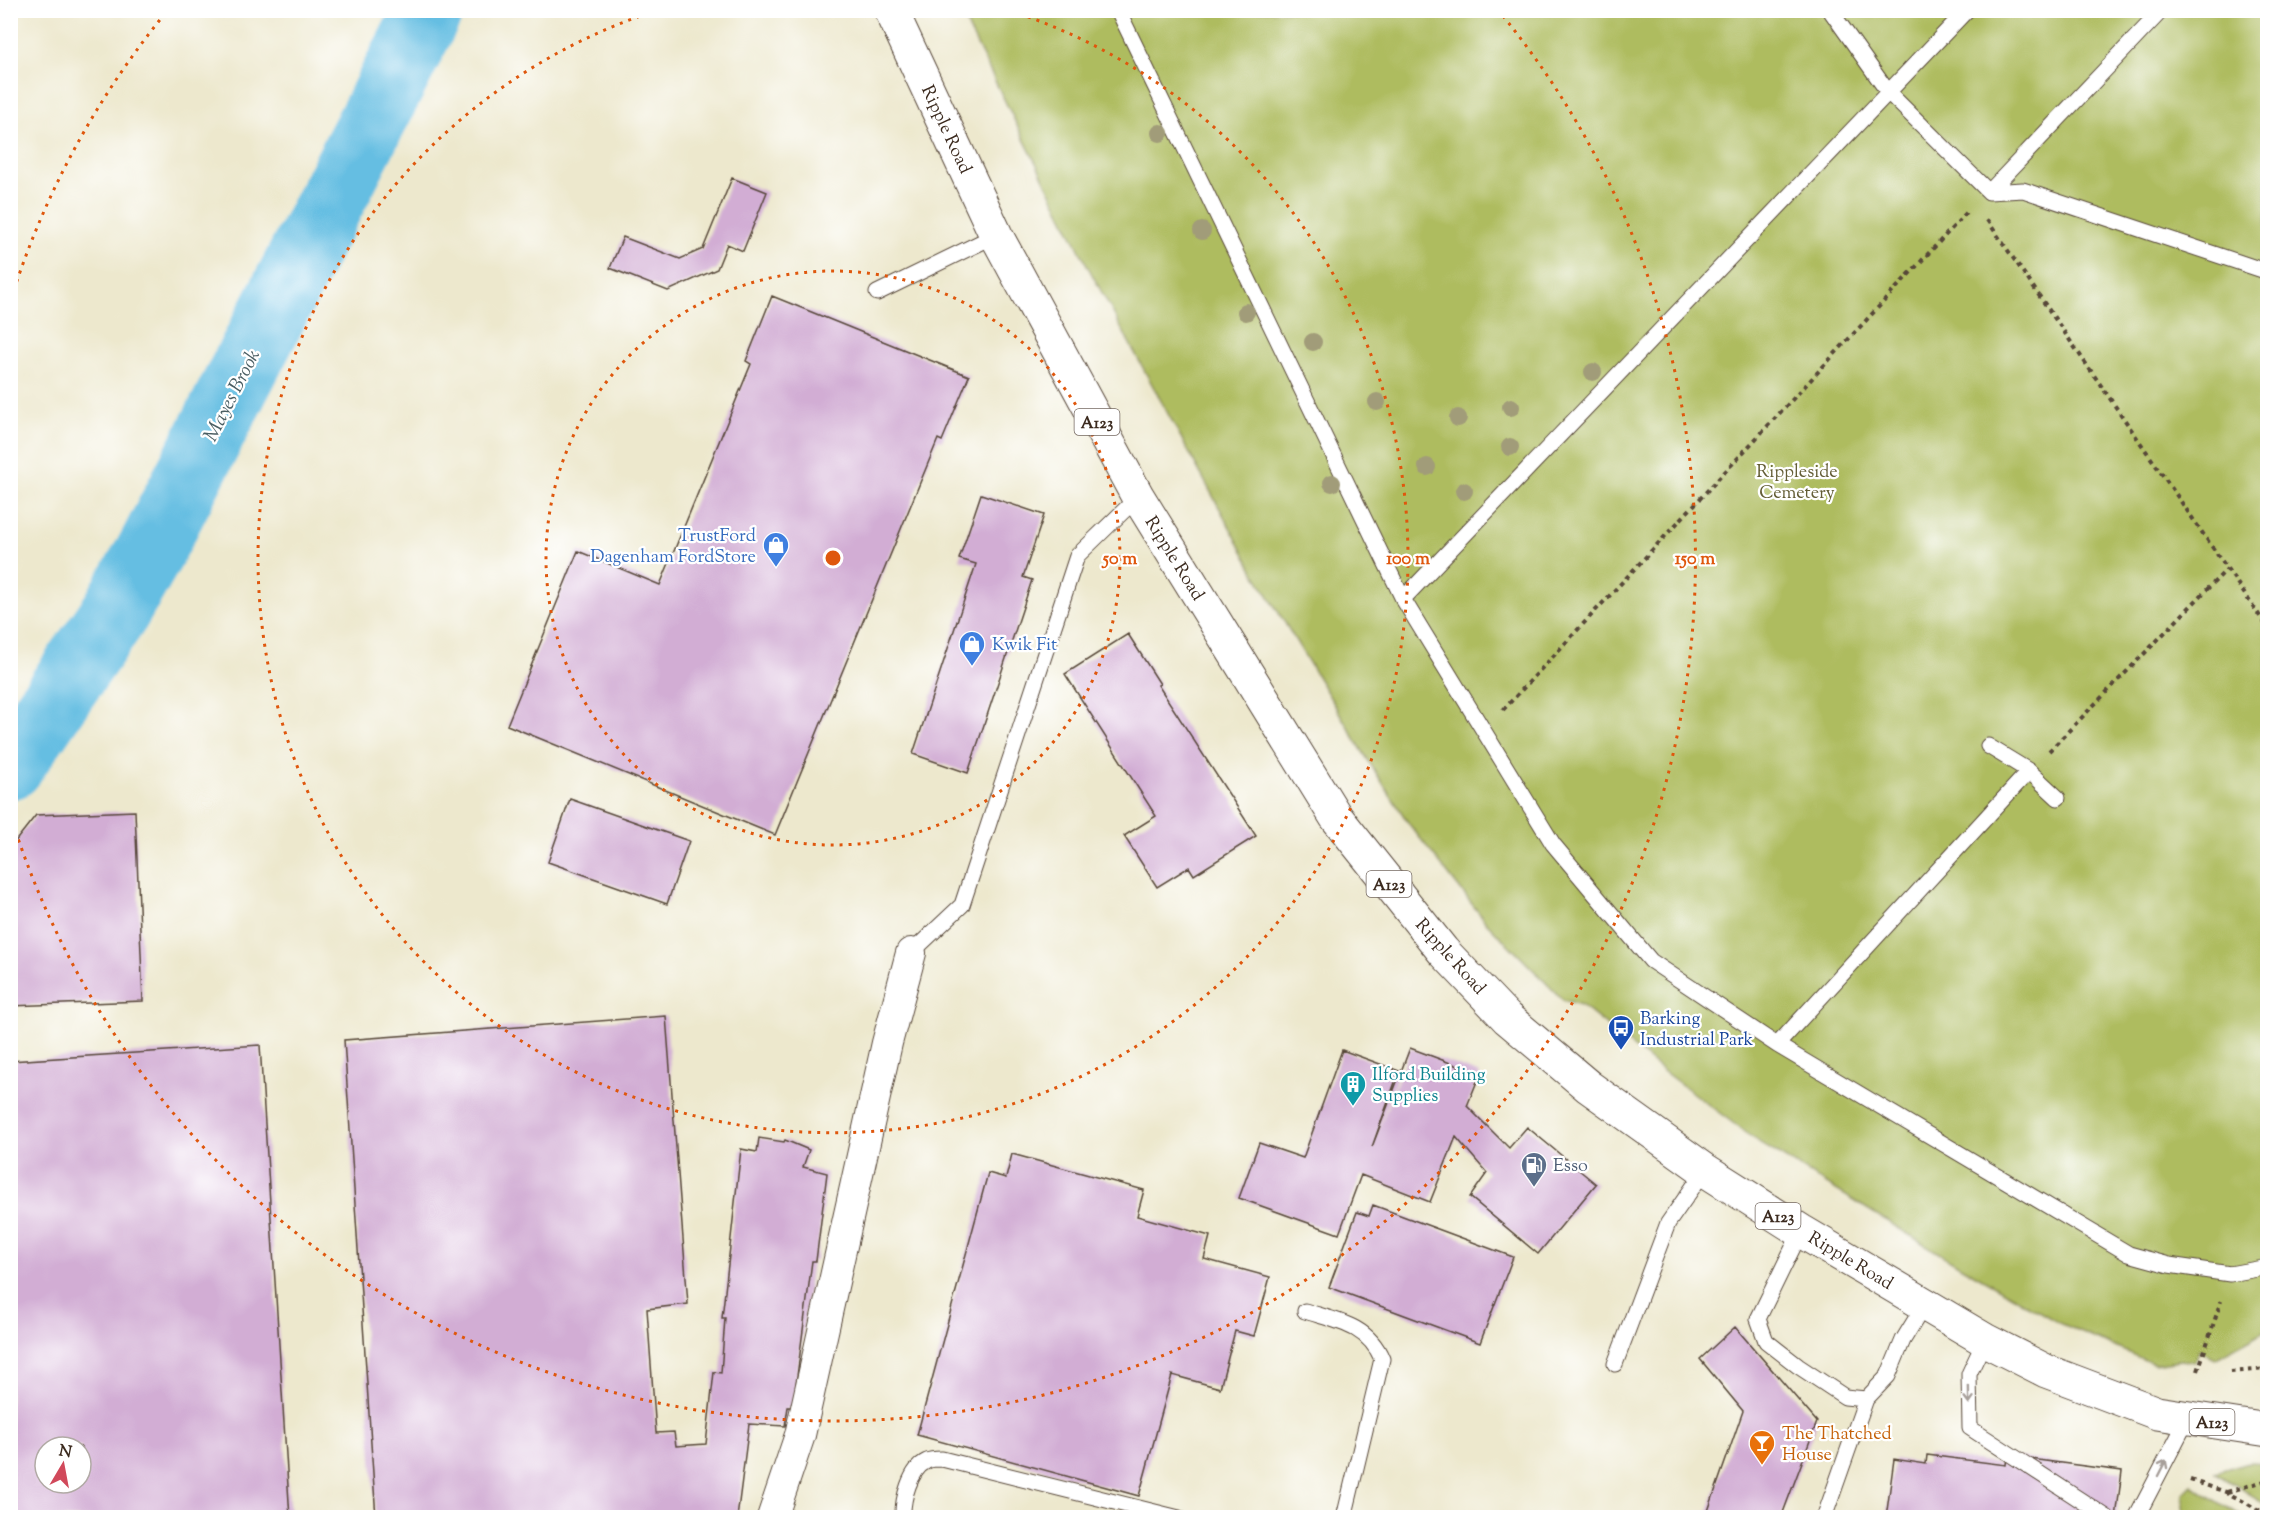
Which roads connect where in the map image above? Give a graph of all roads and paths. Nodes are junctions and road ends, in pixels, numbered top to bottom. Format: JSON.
{"nodes":[{"id":1,"x":891,"y":10,"type":"edge"},
{"id":2,"x":1118,"y":10,"type":"edge"},
{"id":3,"x":1830,"y":10,"type":"edge"},
{"id":4,"x":1967,"y":10,"type":"edge"},
{"id":5,"x":2162,"y":10,"type":"edge"},
{"id":6,"x":1888,"y":92,"type":"junction"},
{"id":7,"x":1989,"y":192,"type":"junction"},
{"id":8,"x":996,"y":235,"type":"junction"},
{"id":9,"x":2268,"y":272,"type":"edge"},
{"id":10,"x":877,"y":293,"type":"dead end"},
{"id":11,"x":1138,"y":497,"type":"junction"},
{"id":12,"x":2227,"y":569,"type":"junction"},
{"id":13,"x":1403,"y":599,"type":"junction"},
{"id":14,"x":2268,"y":628,"type":"edge"},
{"id":15,"x":1484,"y":730,"type":"junction"},
{"id":16,"x":1988,"y":746,"type":"dead end"},
{"id":17,"x":2029,"y":771,"type":"junction"},
{"id":18,"x":2058,"y":798,"type":"dead end"},
{"id":19,"x":911,"y":953,"type":"joint"},
{"id":20,"x":1777,"y":1045,"type":"junction"},
{"id":21,"x":1705,"y":1170,"type":"junction"},
{"id":22,"x":1802,"y":1231,"type":"junction"},
{"id":23,"x":2268,"y":1267,"type":"edge"},
{"id":24,"x":2230,"y":1274,"type":"junction"},
{"id":25,"x":1925,"y":1304,"type":"junction"},
{"id":26,"x":1305,"y":1311,"type":"dead end"},
{"id":27,"x":1985,"y":1340,"type":"junction"},
{"id":28,"x":1615,"y":1364,"type":"dead end"},
{"id":29,"x":2268,"y":1369,"type":"edge"},
{"id":30,"x":2198,"y":1371,"type":"dead end"},
{"id":31,"x":2230,"y":1372,"type":"dead end"},
{"id":32,"x":1866,"y":1398,"type":"junction"},
{"id":33,"x":2188,"y":1418,"type":"junction"},
{"id":34,"x":2268,"y":1430,"type":"edge"},
{"id":35,"x":2190,"y":1480,"type":"dead end"},
{"id":36,"x":2268,"y":1480,"type":"edge"},
{"id":37,"x":2226,"y":1492,"type":"junction"},
{"id":38,"x":2268,"y":1515,"type":"edge"},
{"id":39,"x":772,"y":1518,"type":"edge"},
{"id":40,"x":903,"y":1518,"type":"edge"},
{"id":41,"x":1179,"y":1518,"type":"edge"},
{"id":42,"x":1344,"y":1518,"type":"edge"},
{"id":43,"x":1824,"y":1518,"type":"edge"},
{"id":44,"x":2108,"y":1518,"type":"edge"},
{"id":45,"x":2136,"y":1518,"type":"edge"}],
"edges":[{"from":1,"to":8,"type":"main road","name":"Ripple Road","number":"A123"},
{"from":2,"to":13,"type":"lane"},
{"from":3,"to":6,"type":"lane"},
{"from":4,"to":6,"type":"lane"},
{"from":5,"to":7,"type":"lane"},
{"from":6,"to":7,"type":"lane"},
{"from":6,"to":13,"type":"lane"},
{"from":7,"to":9,"type":"lane"},
{"from":7,"to":12,"type":"path"},
{"from":7,"to":15,"type":"path"},
{"from":8,"to":10,"type":"lane"},
{"from":8,"to":11,"type":"main road","name":"Ripple Road","number":"A123"},
{"from":11,"to":19,"type":"lane"},
{"from":11,"to":21,"type":"main road","name":"Ripple Road","number":"A123"},
{"from":12,"to":14,"type":"path"},
{"from":12,"to":17,"type":"path"},
{"from":13,"to":15,"type":"lane"},
{"from":15,"to":20,"type":"lane"},
{"from":16,"to":17,"type":"lane"},
{"from":17,"to":18,"type":"lane"},
{"from":17,"to":20,"type":"lane"},
{"from":19,"to":39,"type":"street"},
{"from":20,"to":24,"type":"lane"},
{"from":21,"to":22,"type":"main road","name":"Ripple Road","number":"A123"},
{"from":21,"to":28,"type":"lane"},
{"from":22,"to":25,"type":"main road","name":"Ripple Road","number":"A123"},
{"from":22,"to":32,"type":"lane"},
{"from":23,"to":24,"type":"lane"},
{"from":24,"to":30,"type":"path"},
{"from":25,"to":27,"type":"main road","name":"Ripple Road","number":"A123"},
{"from":25,"to":32,"type":"lane"},
{"from":26,"to":42,"type":"lane"},
{"from":27,"to":33,"type":"main road","name":"Ripple Road","number":"A123"},
{"from":27,"to":44,"type":"lane","one_way":true},
{"from":29,"to":31,"type":"path"},
{"from":32,"to":43,"type":"lane"},
{"from":33,"to":34,"type":"main road","name":"Ripple Road","number":"A123"},
{"from":45,"to":33,"type":"lane","one_way":true},
{"from":35,"to":37,"type":"path"},
{"from":36,"to":37,"type":"path"},
{"from":37,"to":38,"type":"path"},
{"from":40,"to":41,"type":"lane"}]}
